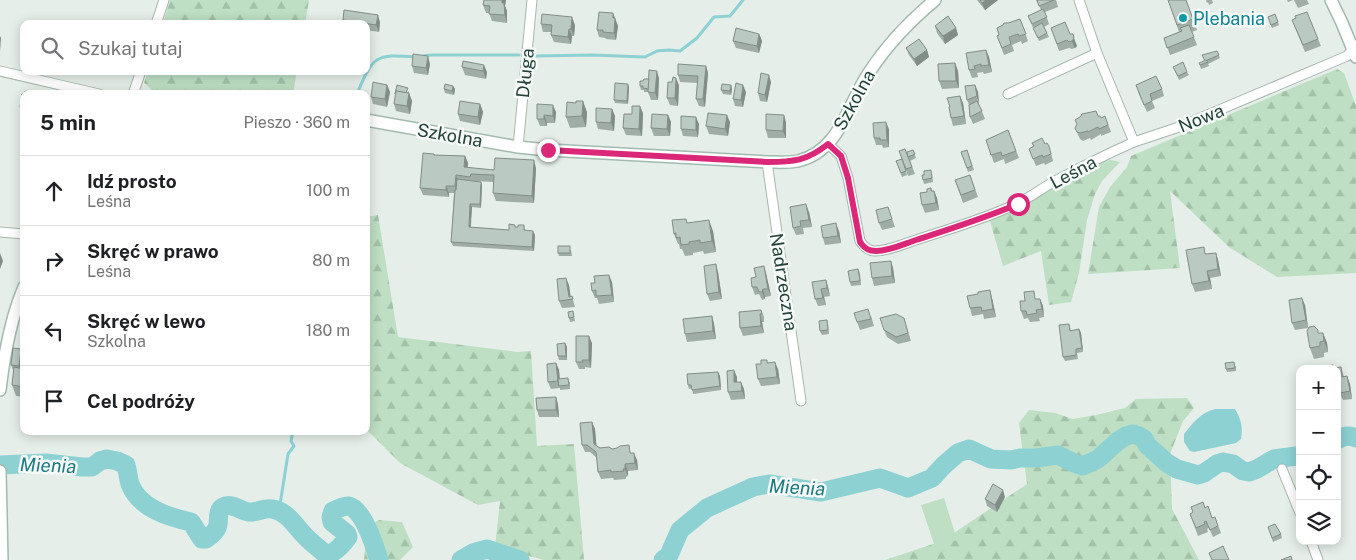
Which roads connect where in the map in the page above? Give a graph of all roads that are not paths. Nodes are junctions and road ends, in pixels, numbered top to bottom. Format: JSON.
{"nodes":[{"id":1,"x":164,"y":0,"type":"edge"},
{"id":2,"x":532,"y":0,"type":"edge"},
{"id":3,"x":935,"y":0,"type":"edge"},
{"id":4,"x":1079,"y":0,"type":"edge"},
{"id":5,"x":1331,"y":0,"type":"edge"},
{"id":6,"x":157,"y":20,"type":"edge"},
{"id":7,"x":1355,"y":50,"type":"edge"},
{"id":8,"x":1098,"y":53,"type":"junction"},
{"id":9,"x":0,"y":70,"type":"edge"},
{"id":10,"x":20,"y":75,"type":"edge"},
{"id":11,"x":21,"y":75,"type":"edge"},
{"id":12,"x":140,"y":75,"type":"edge"},
{"id":13,"x":82,"y":90,"type":"edge"},
{"id":14,"x":134,"y":90,"type":"edge"},
{"id":15,"x":1008,"y":94,"type":"dead end"},
{"id":16,"x":370,"y":121,"type":"edge"},
{"id":17,"x":1134,"y":142,"type":"junction"},
{"id":18,"x":828,"y":144,"type":"junction"},
{"id":19,"x":518,"y":147,"type":"junction"},
{"id":20,"x":767,"y":162,"type":"junction"},
{"id":21,"x":0,"y":232,"type":"edge"},
{"id":22,"x":20,"y":234,"type":"edge"},
{"id":23,"x":20,"y":296,"type":"edge"},
{"id":24,"x":0,"y":390,"type":"edge"},
{"id":25,"x":801,"y":401,"type":"dead end"},
{"id":26,"x":1282,"y":469,"type":"dead end"},
{"id":27,"x":0,"y":471,"type":"edge"},
{"id":28,"x":0,"y":488,"type":"edge"},
{"id":29,"x":1296,"y":504,"type":"edge"},
{"id":30,"x":1312,"y":545,"type":"edge"},
{"id":31,"x":2,"y":560,"type":"edge"},
{"id":32,"x":1318,"y":560,"type":"edge"}],
"edges":[{"from":1,"to":6,"type":"street"},
{"from":2,"to":19,"type":"street","name":"Długa"},
{"from":3,"to":18,"type":"street","name":"Szkolna"},
{"from":4,"to":8,"type":"street"},
{"from":5,"to":7,"type":"street"},
{"from":7,"to":17,"type":"street","name":"Nowa"},
{"from":8,"to":15,"type":"street"},
{"from":8,"to":17,"type":"street"},
{"from":9,"to":10,"type":"street"},
{"from":11,"to":13,"type":"street"},
{"from":12,"to":14,"type":"street"},
{"from":16,"to":19,"type":"street","name":"Szkolna"},
{"from":17,"to":18,"type":"street","name":"Leśna"},
{"from":18,"to":20,"type":"street","name":"Szkolna"},
{"from":19,"to":20,"type":"street","name":"Szkolna"},
{"from":20,"to":25,"type":"street","name":"Nadrzeczna"},
{"from":21,"to":22,"type":"street"},
{"from":23,"to":24,"type":"street"},
{"from":26,"to":29,"type":"street"},
{"from":27,"to":28,"type":"street"},
{"from":28,"to":31,"type":"street"},
{"from":30,"to":32,"type":"street"}]}
